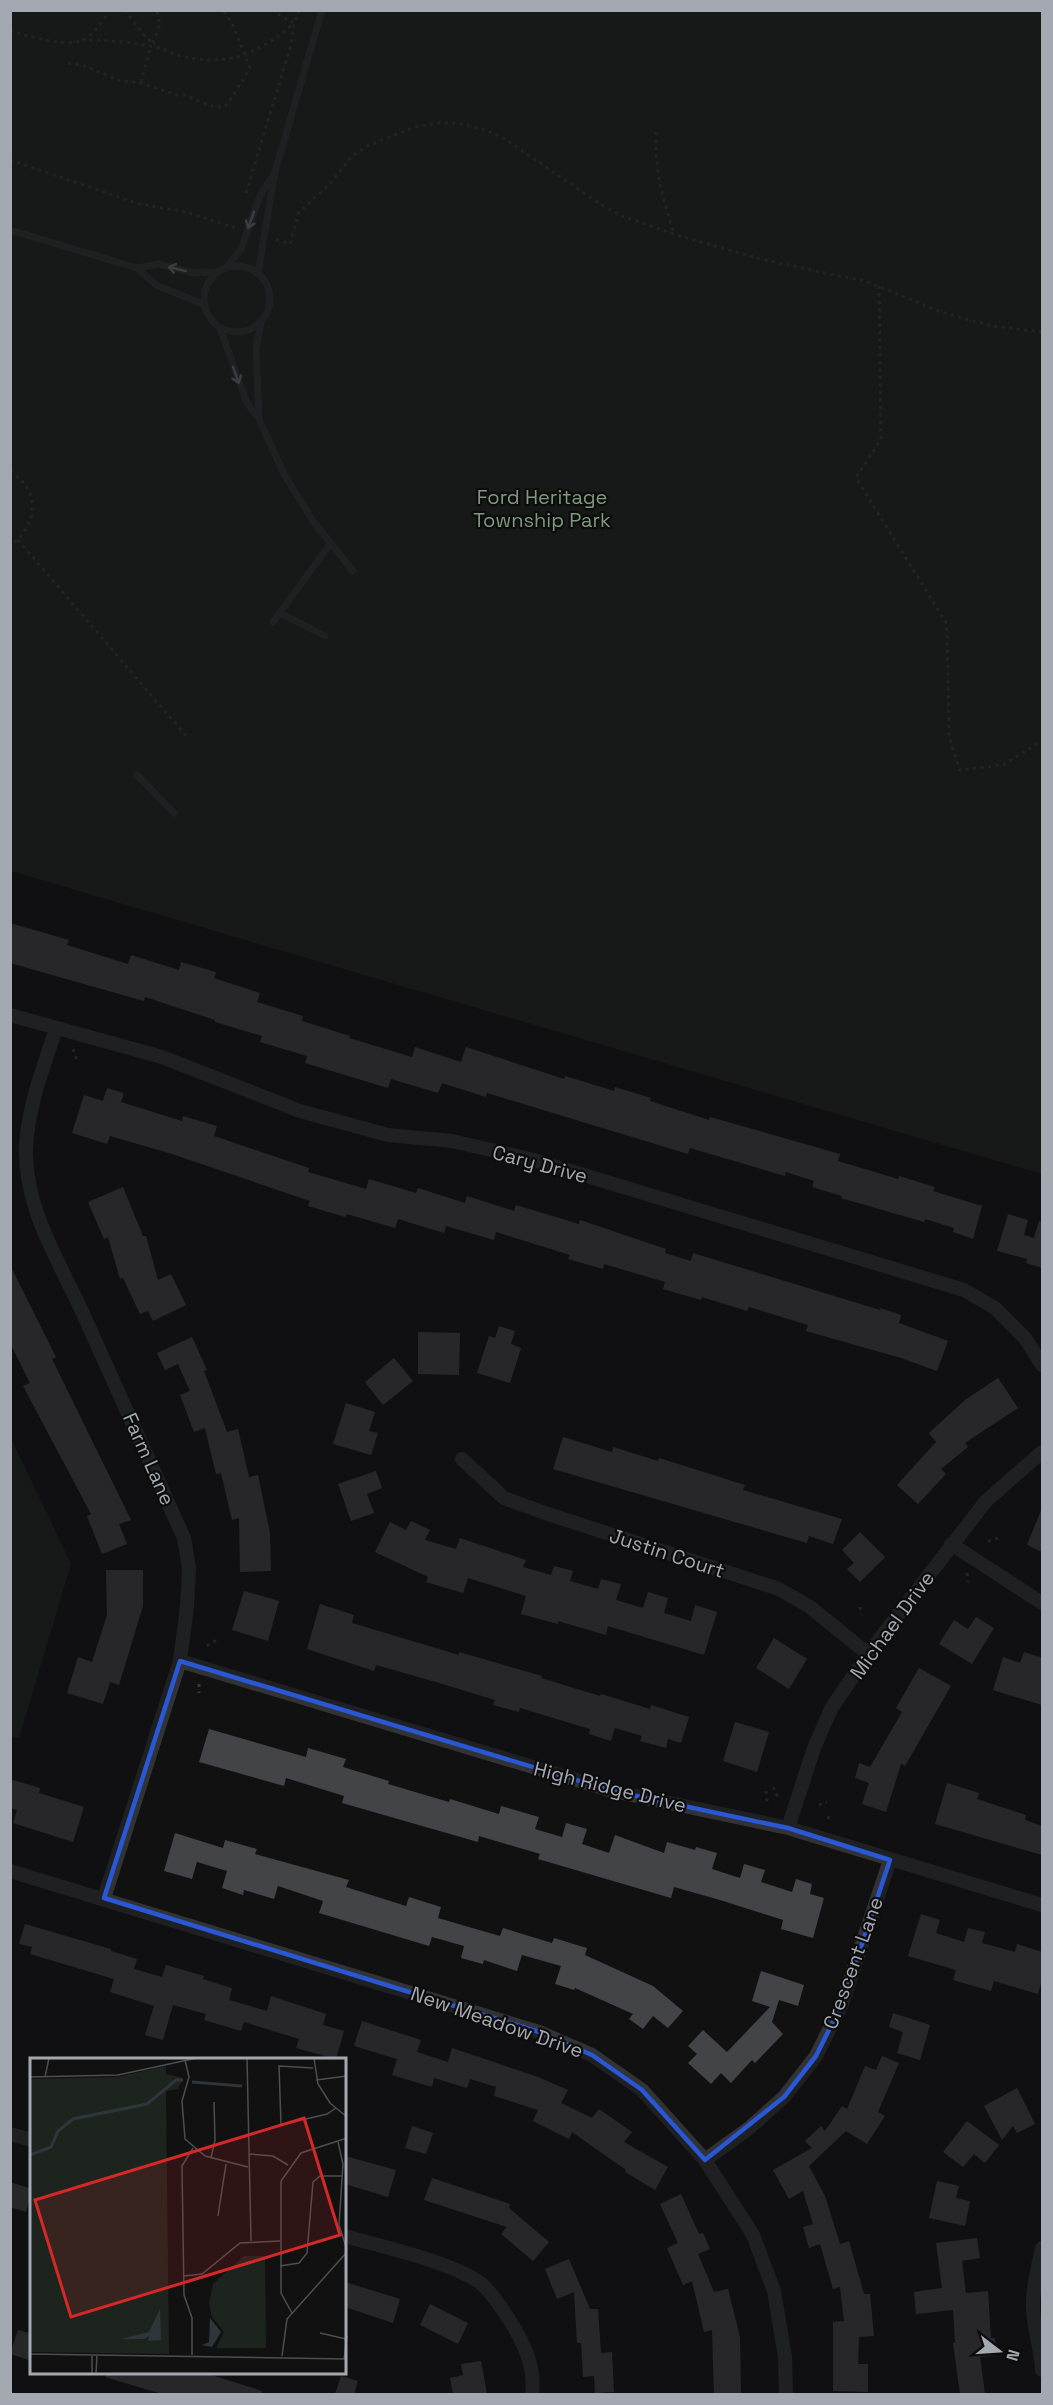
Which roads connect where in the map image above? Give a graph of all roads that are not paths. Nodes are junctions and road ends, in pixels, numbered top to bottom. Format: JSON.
{"nodes":[{"id":1,"x":322,"y":10,"type":"edge"},
{"id":2,"x":275,"y":172,"type":"junction"},
{"id":3,"x":10,"y":230,"type":"edge"},
{"id":4,"x":227,"y":267,"type":"junction"},
{"id":5,"x":137,"y":268,"type":"junction"},
{"id":6,"x":218,"y":272,"type":"junction"},
{"id":7,"x":258,"y":273,"type":"junction"},
{"id":8,"x":204,"y":305,"type":"junction"},
{"id":9,"x":261,"y":322,"type":"junction"},
{"id":10,"x":220,"y":328,"type":"junction"},
{"id":11,"x":259,"y":419,"type":"junction"},
{"id":12,"x":331,"y":543,"type":"junction"},
{"id":13,"x":353,"y":571,"type":"dead end"},
{"id":14,"x":280,"y":613,"type":"junction"},
{"id":15,"x":273,"y":622,"type":"dead end"},
{"id":16,"x":325,"y":636,"type":"dead end"},
{"id":17,"x":137,"y":775,"type":"dead end"},
{"id":18,"x":174,"y":813,"type":"dead end"},
{"id":19,"x":10,"y":1015,"type":"edge"},
{"id":20,"x":56,"y":1029,"type":"junction"},
{"id":21,"x":1042,"y":1365,"type":"edge"},
{"id":22,"x":1042,"y":1452,"type":"edge"},
{"id":23,"x":462,"y":1459,"type":"dead end"},
{"id":24,"x":951,"y":1544,"type":"junction"},
{"id":25,"x":1042,"y":1603,"type":"edge"},
{"id":26,"x":868,"y":1654,"type":"junction"},
{"id":27,"x":180,"y":1661,"type":"junction"},
{"id":28,"x":788,"y":1828,"type":"junction"},
{"id":29,"x":890,"y":1860,"type":"junction"},
{"id":30,"x":10,"y":1871,"type":"edge"},
{"id":31,"x":104,"y":1898,"type":"junction"},
{"id":32,"x":1042,"y":1905,"type":"edge"},
{"id":33,"x":10,"y":2134,"type":"edge"},
{"id":34,"x":30,"y":2139,"type":"edge"},
{"id":35,"x":705,"y":2160,"type":"junction"},
{"id":36,"x":346,"y":2236,"type":"edge"},
{"id":37,"x":1042,"y":2248,"type":"edge"},
{"id":38,"x":1042,"y":2370,"type":"edge"},
{"id":39,"x":532,"y":2394,"type":"edge"},
{"id":40,"x":786,"y":2394,"type":"edge"}],
"edges":[{"from":1,"to":2,"type":"lane"},
{"from":2,"to":4,"type":"lane","one_way":true},
{"from":2,"to":7,"type":"lane"},
{"from":3,"to":5,"type":"lane"},
{"from":4,"to":6,"type":"lane"},
{"from":4,"to":7,"type":"lane"},
{"from":6,"to":5,"type":"lane","one_way":true},
{"from":5,"to":8,"type":"lane"},
{"from":6,"to":8,"type":"lane"},
{"from":7,"to":9,"type":"lane"},
{"from":8,"to":10,"type":"lane"},
{"from":9,"to":10,"type":"lane"},
{"from":9,"to":11,"type":"lane"},
{"from":10,"to":11,"type":"lane","one_way":true},
{"from":11,"to":12,"type":"lane"},
{"from":12,"to":13,"type":"lane"},
{"from":12,"to":14,"type":"lane"},
{"from":14,"to":15,"type":"lane"},
{"from":14,"to":16,"type":"lane"},
{"from":17,"to":18,"type":"lane"},
{"from":19,"to":20,"type":"street","name":"Cary Drive"},
{"from":20,"to":21,"type":"street","name":"Cary Drive"},
{"from":20,"to":27,"type":"street","name":"Farm Lane"},
{"from":22,"to":24,"type":"street","name":"Michael Drive"},
{"from":23,"to":26,"type":"street","name":"Justin Court"},
{"from":24,"to":25,"type":"street"},
{"from":24,"to":26,"type":"street","name":"Michael Drive"},
{"from":26,"to":28,"type":"street","name":"Michael Drive"},
{"from":27,"to":28,"type":"street","name":"High Ridge Drive"},
{"from":27,"to":31,"type":"street","name":"Farm Lane"},
{"from":28,"to":29,"type":"street","name":"High Ridge Drive"},
{"from":29,"to":32,"type":"street","name":"High Ridge Drive"},
{"from":29,"to":35,"type":"street","name":"Crescent Lane"},
{"from":30,"to":31,"type":"street","name":"New Meadow Drive"},
{"from":31,"to":35,"type":"street","name":"New Meadow Drive"},
{"from":33,"to":34,"type":"street"},
{"from":35,"to":40,"type":"street","name":"New Meadow Drive"},
{"from":36,"to":39,"type":"street"},
{"from":37,"to":38,"type":"street"}]}
